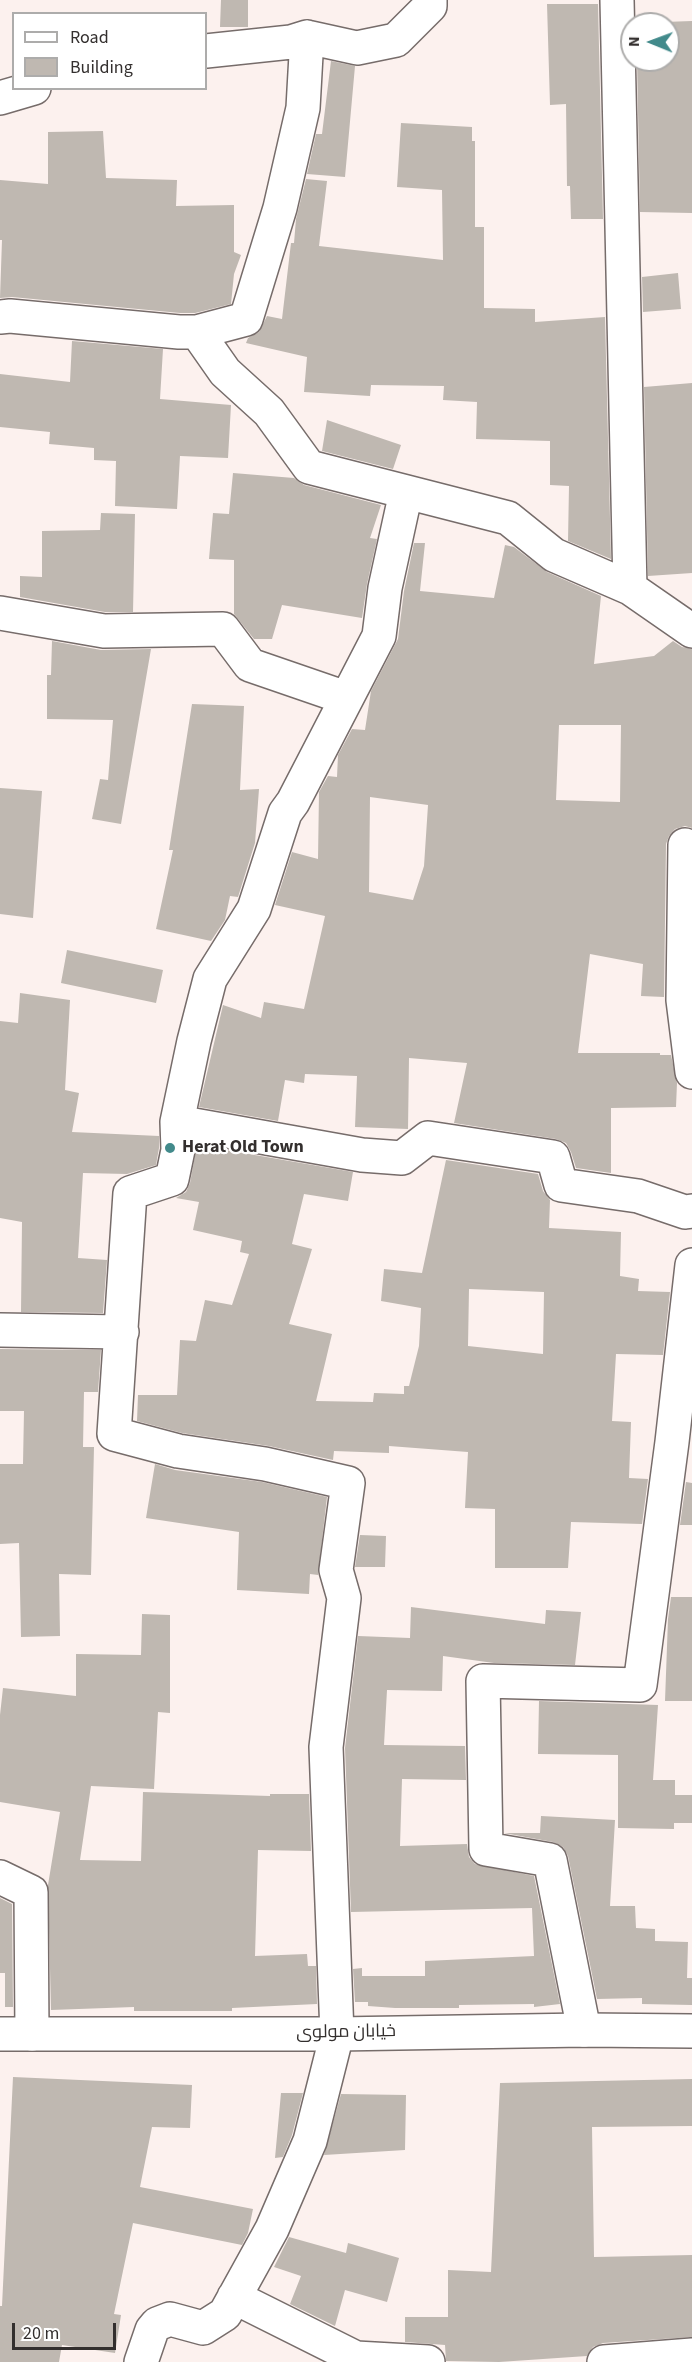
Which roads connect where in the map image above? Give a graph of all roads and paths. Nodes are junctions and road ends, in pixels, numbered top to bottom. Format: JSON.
{"nodes":[{"id":1,"x":430,"y":0,"type":"edge"},
{"id":2,"x":617,"y":0,"type":"edge"},
{"id":3,"x":307,"y":37,"type":"junction"},
{"id":4,"x":207,"y":51,"type":"edge"},
{"id":5,"x":27,"y":90,"type":"edge"},
{"id":6,"x":0,"y":98,"type":"edge"},
{"id":7,"x":0,"y":317,"type":"edge"},
{"id":8,"x":197,"y":332,"type":"junction"},
{"id":9,"x":406,"y":492,"type":"junction"},
{"id":10,"x":630,"y":588,"type":"junction"},
{"id":11,"x":0,"y":613,"type":"edge"},
{"id":12,"x":692,"y":631,"type":"edge"},
{"id":13,"x":346,"y":698,"type":"junction"},
{"id":14,"x":686,"y":845,"type":"dead end"},
{"id":15,"x":692,"y":1072,"type":"edge"},
{"id":16,"x":177,"y":1122,"type":"junction"},
{"id":17,"x":692,"y":1210,"type":"edge"},
{"id":18,"x":691,"y":1270,"type":"edge"},
{"id":19,"x":0,"y":1330,"type":"edge"},
{"id":20,"x":122,"y":1332,"type":"junction"},
{"id":21,"x":0,"y":1877,"type":"edge"},
{"id":22,"x":584,"y":2030,"type":"junction"},
{"id":23,"x":692,"y":2031,"type":"edge"},
{"id":24,"x":16,"y":2034,"type":"edge"},
{"id":25,"x":337,"y":2034,"type":"junction"},
{"id":26,"x":234,"y":2297,"type":"junction"},
{"id":27,"x":692,"y":2355,"type":"edge"},
{"id":28,"x":141,"y":2362,"type":"edge"},
{"id":29,"x":428,"y":2362,"type":"edge"},
{"id":30,"x":604,"y":2362,"type":"edge"}],
"edges":[{"from":1,"to":3,"type":"street"},
{"from":2,"to":10,"type":"street"},
{"from":3,"to":4,"type":"street"},
{"from":3,"to":8,"type":"street"},
{"from":5,"to":6,"type":"street"},
{"from":7,"to":8,"type":"street"},
{"from":8,"to":9,"type":"street"},
{"from":9,"to":10,"type":"street"},
{"from":9,"to":13,"type":"street"},
{"from":10,"to":12,"type":"street"},
{"from":11,"to":13,"type":"street"},
{"from":13,"to":16,"type":"street"},
{"from":14,"to":15,"type":"street"},
{"from":16,"to":17,"type":"street"},
{"from":16,"to":20,"type":"street"},
{"from":18,"to":22,"type":"street"},
{"from":19,"to":20,"type":"street"},
{"from":20,"to":25,"type":"street"},
{"from":21,"to":24,"type":"street"},
{"from":22,"to":23,"type":"street","name":"خیابان مولوی"},
{"from":22,"to":25,"type":"street","name":"خیابان مولوی"},
{"from":24,"to":25,"type":"street","name":"خیابان مولوی"},
{"from":25,"to":26,"type":"street"},
{"from":26,"to":28,"type":"street"},
{"from":26,"to":29,"type":"street"},
{"from":27,"to":30,"type":"street"}]}
